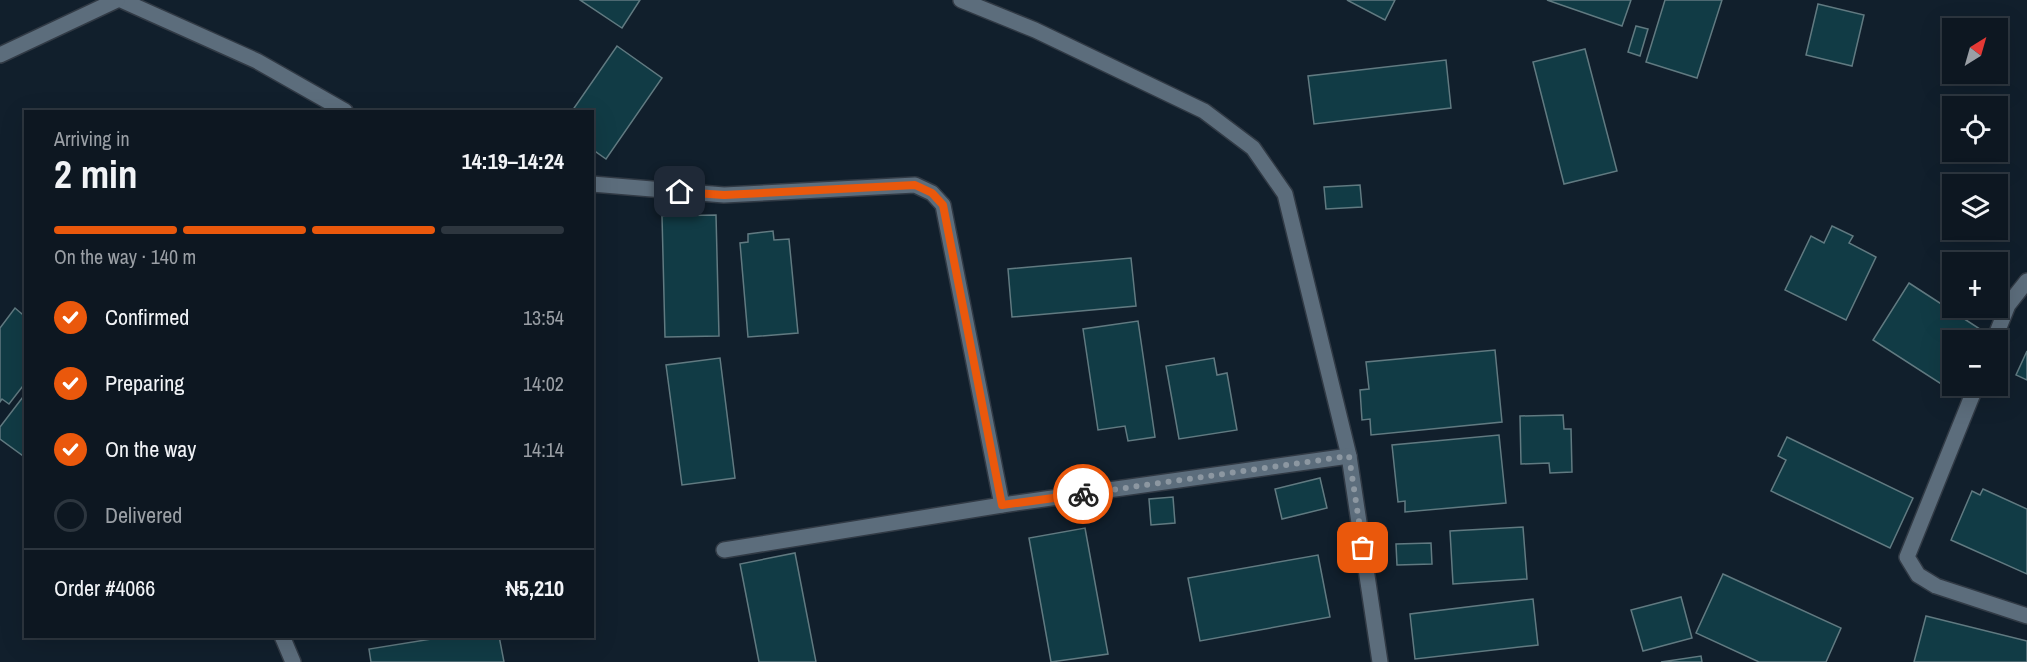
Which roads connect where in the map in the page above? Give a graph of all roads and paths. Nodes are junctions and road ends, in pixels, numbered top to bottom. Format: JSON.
{"nodes":[{"id":1,"x":119,"y":0,"type":"edge"},
{"id":2,"x":961,"y":0,"type":"edge"},
{"id":3,"x":0,"y":55,"type":"edge"},
{"id":4,"x":343,"y":110,"type":"edge"},
{"id":5,"x":594,"y":184,"type":"edge"},
{"id":6,"x":2027,"y":281,"type":"edge"},
{"id":7,"x":1998,"y":330,"type":"edge"},
{"id":8,"x":1972,"y":396,"type":"edge"},
{"id":9,"x":1349,"y":456,"type":"junction"},
{"id":10,"x":1002,"y":505,"type":"junction"},
{"id":11,"x":724,"y":550,"type":"dead end"},
{"id":12,"x":2027,"y":616,"type":"edge"},
{"id":13,"x":283,"y":638,"type":"edge"},
{"id":14,"x":293,"y":662,"type":"edge"},
{"id":15,"x":1380,"y":662,"type":"edge"}],
"edges":[{"from":1,"to":3,"type":"street"},
{"from":1,"to":4,"type":"street"},
{"from":2,"to":9,"type":"street"},
{"from":5,"to":10,"type":"street"},
{"from":6,"to":7,"type":"street"},
{"from":8,"to":12,"type":"street"},
{"from":9,"to":10,"type":"street"},
{"from":9,"to":15,"type":"street"},
{"from":10,"to":11,"type":"street"},
{"from":13,"to":14,"type":"street"}]}
